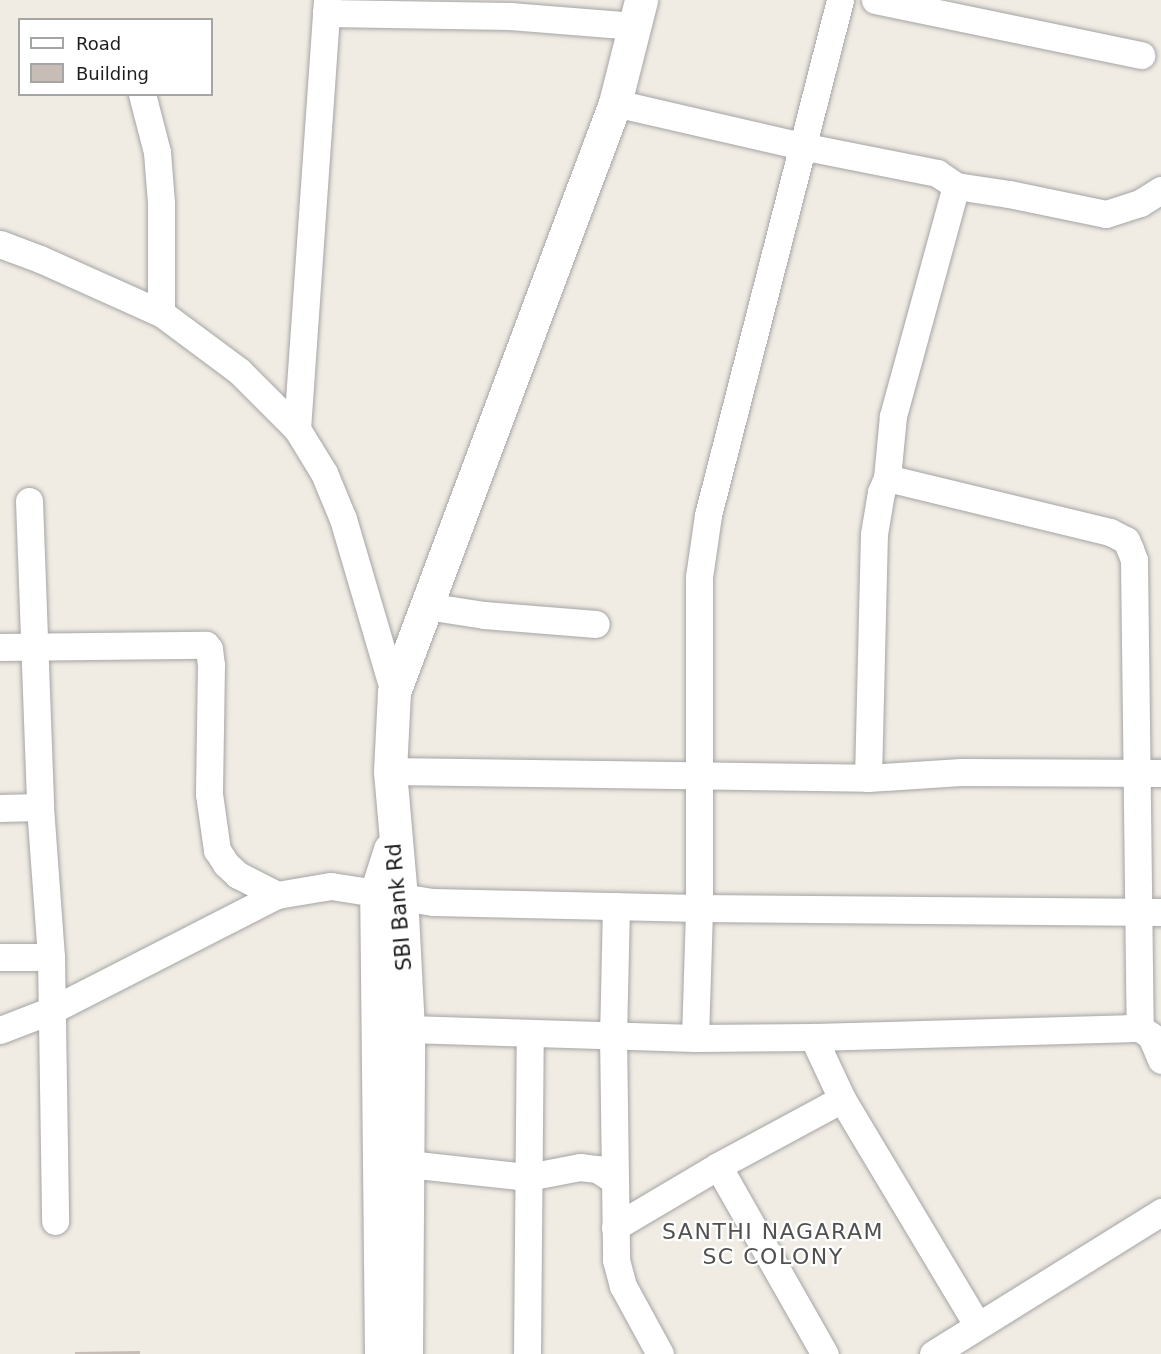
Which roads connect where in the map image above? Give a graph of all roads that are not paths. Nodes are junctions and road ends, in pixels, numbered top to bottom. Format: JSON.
{"nodes":[{"id":1,"x":840,"y":0,"type":"edge"},
{"id":2,"x":875,"y":0,"type":"edge"},
{"id":3,"x":327,"y":6,"type":"edge"},
{"id":4,"x":510,"y":8,"type":"edge"},
{"id":5,"x":638,"y":13,"type":"edge"},
{"id":6,"x":1141,"y":55,"type":"dead end"},
{"id":7,"x":143,"y":96,"type":"edge"},
{"id":8,"x":615,"y":103,"type":"junction"},
{"id":9,"x":801,"y":146,"type":"junction"},
{"id":10,"x":956,"y":186,"type":"junction"},
{"id":11,"x":1161,"y":190,"type":"edge"},
{"id":12,"x":0,"y":244,"type":"edge"},
{"id":13,"x":161,"y":313,"type":"junction"},
{"id":14,"x":297,"y":429,"type":"junction"},
{"id":15,"x":887,"y":478,"type":"junction"},
{"id":16,"x":29,"y":501,"type":"dead end"},
{"id":17,"x":426,"y":606,"type":"junction"},
{"id":18,"x":596,"y":624,"type":"dead end"},
{"id":19,"x":36,"y":646,"type":"junction"},
{"id":20,"x":0,"y":647,"type":"edge"},
{"id":21,"x":394,"y":692,"type":"junction"},
{"id":22,"x":390,"y":771,"type":"junction"},
{"id":23,"x":1150,"y":772,"type":"edge"},
{"id":24,"x":700,"y":776,"type":"junction"},
{"id":25,"x":868,"y":778,"type":"junction"},
{"id":26,"x":40,"y":807,"type":"junction"},
{"id":27,"x":0,"y":808,"type":"edge"},
{"id":28,"x":277,"y":895,"type":"junction"},
{"id":29,"x":389,"y":895,"type":"junction"},
{"id":30,"x":616,"y":906,"type":"junction"},
{"id":31,"x":699,"y":908,"type":"junction"},
{"id":32,"x":1149,"y":912,"type":"edge"},
{"id":33,"x":0,"y":957,"type":"edge"},
{"id":34,"x":51,"y":957,"type":"junction"},
{"id":35,"x":52,"y":1010,"type":"junction"},
{"id":36,"x":1140,"y":1028,"type":"junction"},
{"id":37,"x":408,"y":1029,"type":"junction"},
{"id":38,"x":0,"y":1030,"type":"edge"},
{"id":39,"x":530,"y":1033,"type":"junction"},
{"id":40,"x":613,"y":1035,"type":"junction"},
{"id":41,"x":813,"y":1037,"type":"junction"},
{"id":42,"x":695,"y":1038,"type":"junction"},
{"id":43,"x":1161,"y":1059,"type":"edge"},
{"id":44,"x":842,"y":1099,"type":"junction"},
{"id":45,"x":408,"y":1164,"type":"junction"},
{"id":46,"x":718,"y":1166,"type":"junction"},
{"id":47,"x":528,"y":1177,"type":"junction"},
{"id":48,"x":614,"y":1179,"type":"junction"},
{"id":49,"x":1161,"y":1212,"type":"edge"},
{"id":50,"x":55,"y":1221,"type":"dead end"},
{"id":51,"x":615,"y":1227,"type":"junction"},
{"id":52,"x":977,"y":1326,"type":"junction"},
{"id":53,"x":381,"y":1354,"type":"edge"},
{"id":54,"x":406,"y":1354,"type":"edge"},
{"id":55,"x":527,"y":1354,"type":"edge"},
{"id":56,"x":660,"y":1354,"type":"edge"},
{"id":57,"x":825,"y":1354,"type":"edge"},
{"id":58,"x":933,"y":1354,"type":"edge"}],
"edges":[{"from":1,"to":9,"type":"street"},
{"from":2,"to":6,"type":"street"},
{"from":3,"to":4,"type":"street"},
{"from":3,"to":14,"type":"street"},
{"from":4,"to":5,"type":"street"},
{"from":5,"to":8,"type":"street","name":"SBI Bank Rd"},
{"from":7,"to":13,"type":"street"},
{"from":8,"to":9,"type":"street"},
{"from":8,"to":17,"type":"street","name":"SBI Bank Rd"},
{"from":9,"to":10,"type":"street"},
{"from":9,"to":24,"type":"street"},
{"from":10,"to":11,"type":"street"},
{"from":10,"to":15,"type":"street"},
{"from":12,"to":13,"type":"street"},
{"from":13,"to":14,"type":"street"},
{"from":14,"to":21,"type":"street"},
{"from":15,"to":23,"type":"street"},
{"from":15,"to":25,"type":"street"},
{"from":16,"to":19,"type":"street"},
{"from":17,"to":18,"type":"street"},
{"from":17,"to":21,"type":"street","name":"SBI Bank Rd"},
{"from":19,"to":20,"type":"street"},
{"from":19,"to":26,"type":"street"},
{"from":19,"to":28,"type":"street"},
{"from":21,"to":22,"type":"street","name":"SBI Bank Rd"},
{"from":22,"to":24,"type":"street"},
{"from":22,"to":29,"type":"street","name":"SBI Bank Rd"},
{"from":23,"to":25,"type":"street"},
{"from":23,"to":32,"type":"street"},
{"from":24,"to":25,"type":"street"},
{"from":24,"to":31,"type":"street"},
{"from":26,"to":27,"type":"street"},
{"from":26,"to":34,"type":"street"},
{"from":28,"to":29,"type":"street"},
{"from":28,"to":35,"type":"street"},
{"from":29,"to":30,"type":"street"},
{"from":29,"to":37,"type":"street","name":"SBI Bank Rd"},
{"from":29,"to":53,"type":"street","name":"SBI Bank Rd"},
{"from":30,"to":31,"type":"street"},
{"from":30,"to":40,"type":"street"},
{"from":31,"to":32,"type":"street"},
{"from":31,"to":42,"type":"street"},
{"from":32,"to":36,"type":"street"},
{"from":33,"to":34,"type":"street"},
{"from":34,"to":35,"type":"street"},
{"from":35,"to":38,"type":"street"},
{"from":35,"to":50,"type":"street"},
{"from":36,"to":41,"type":"street"},
{"from":36,"to":43,"type":"street"},
{"from":37,"to":39,"type":"street"},
{"from":37,"to":45,"type":"street","name":"SBI Bank Rd"},
{"from":39,"to":40,"type":"street"},
{"from":39,"to":47,"type":"street"},
{"from":40,"to":42,"type":"street"},
{"from":40,"to":48,"type":"street"},
{"from":41,"to":42,"type":"street"},
{"from":41,"to":44,"type":"street"},
{"from":44,"to":46,"type":"street"},
{"from":44,"to":52,"type":"street"},
{"from":45,"to":47,"type":"street"},
{"from":45,"to":54,"type":"street","name":"SBI Bank Rd"},
{"from":46,"to":51,"type":"street"},
{"from":46,"to":57,"type":"street"},
{"from":47,"to":48,"type":"street"},
{"from":47,"to":55,"type":"street"},
{"from":48,"to":51,"type":"street"},
{"from":49,"to":52,"type":"street"},
{"from":51,"to":56,"type":"street"},
{"from":52,"to":58,"type":"street"}]}
